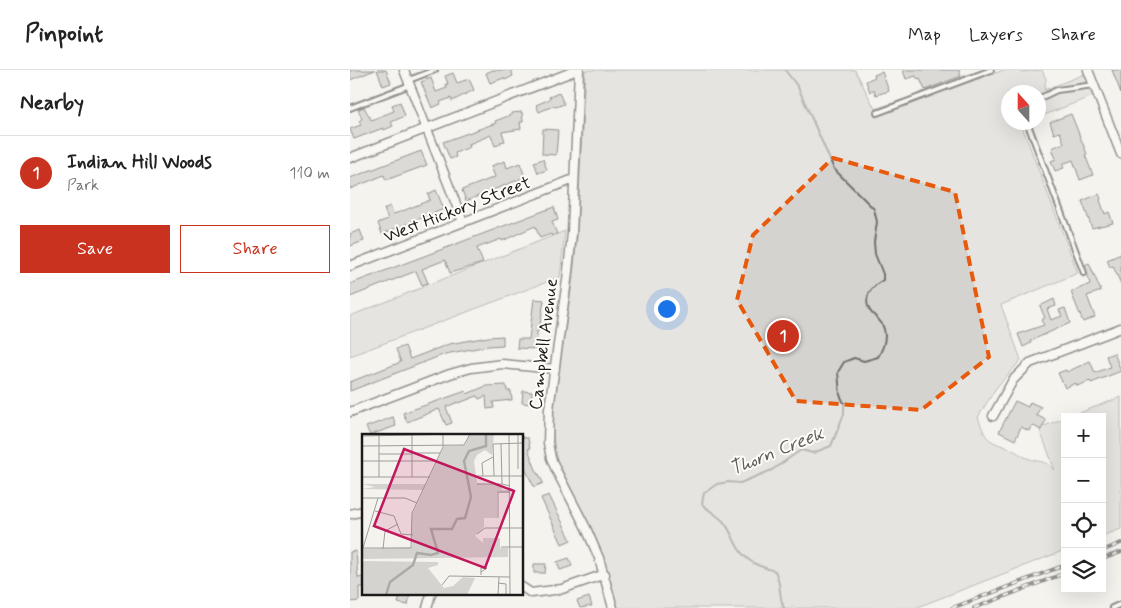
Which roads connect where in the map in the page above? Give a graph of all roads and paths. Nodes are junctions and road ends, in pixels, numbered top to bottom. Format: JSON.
{"nodes":[{"id":1,"x":404,"y":70,"type":"edge"},
{"id":2,"x":434,"y":70,"type":"edge"},
{"id":3,"x":578,"y":70,"type":"edge"},
{"id":4,"x":991,"y":70,"type":"edge"},
{"id":5,"x":1088,"y":70,"type":"edge"},
{"id":6,"x":409,"y":83,"type":"junction"},
{"id":7,"x":1094,"y":84,"type":"junction"},
{"id":8,"x":1046,"y":95,"type":"edge"},
{"id":9,"x":350,"y":108,"type":"edge"},
{"id":10,"x":876,"y":114,"type":"dead end"},
{"id":11,"x":426,"y":128,"type":"junction"},
{"id":12,"x":1030,"y":130,"type":"edge"},
{"id":13,"x":1118,"y":140,"type":"edge"},
{"id":14,"x":1121,"y":154,"type":"edge"},
{"id":15,"x":350,"y":158,"type":"edge"},
{"id":16,"x":574,"y":179,"type":"junction"},
{"id":17,"x":463,"y":222,"type":"junction"},
{"id":18,"x":350,"y":266,"type":"edge"},
{"id":19,"x":1084,"y":273,"type":"dead end"},
{"id":20,"x":1121,"y":328,"type":"edge"},
{"id":21,"x":555,"y":369,"type":"junction"},
{"id":22,"x":350,"y":412,"type":"edge"},
{"id":23,"x":993,"y":416,"type":"dead end"},
{"id":24,"x":605,"y":574,"type":"junction"},
{"id":25,"x":524,"y":588,"type":"edge"},
{"id":26,"x":1121,"y":604,"type":"edge"},
{"id":27,"x":613,"y":608,"type":"edge"},
{"id":28,"x":1112,"y":608,"type":"edge"}],
"edges":[{"from":1,"to":6,"type":"street"},
{"from":2,"to":6,"type":"lane"},
{"from":3,"to":11,"type":"street"},
{"from":3,"to":16,"type":"street","name":"Campbell Avenue"},
{"from":4,"to":10,"type":"lane"},
{"from":5,"to":7,"type":"street"},
{"from":6,"to":9,"type":"lane"},
{"from":6,"to":11,"type":"street"},
{"from":7,"to":8,"type":"lane"},
{"from":7,"to":13,"type":"street"},
{"from":11,"to":15,"type":"street"},
{"from":11,"to":17,"type":"street"},
{"from":12,"to":19,"type":"lane"},
{"from":13,"to":14,"type":"street"},
{"from":16,"to":17,"type":"street","name":"West Hickory Street"},
{"from":16,"to":21,"type":"street","name":"Campbell Avenue"},
{"from":17,"to":18,"type":"street","name":"West Hickory Street"},
{"from":20,"to":23,"type":"street"},
{"from":21,"to":22,"type":"street"},
{"from":21,"to":24,"type":"street","name":"Campbell Avenue"},
{"from":24,"to":25,"type":"street"},
{"from":24,"to":27,"type":"street","name":"Campbell Avenue"},
{"from":26,"to":28,"type":"lane"}]}
